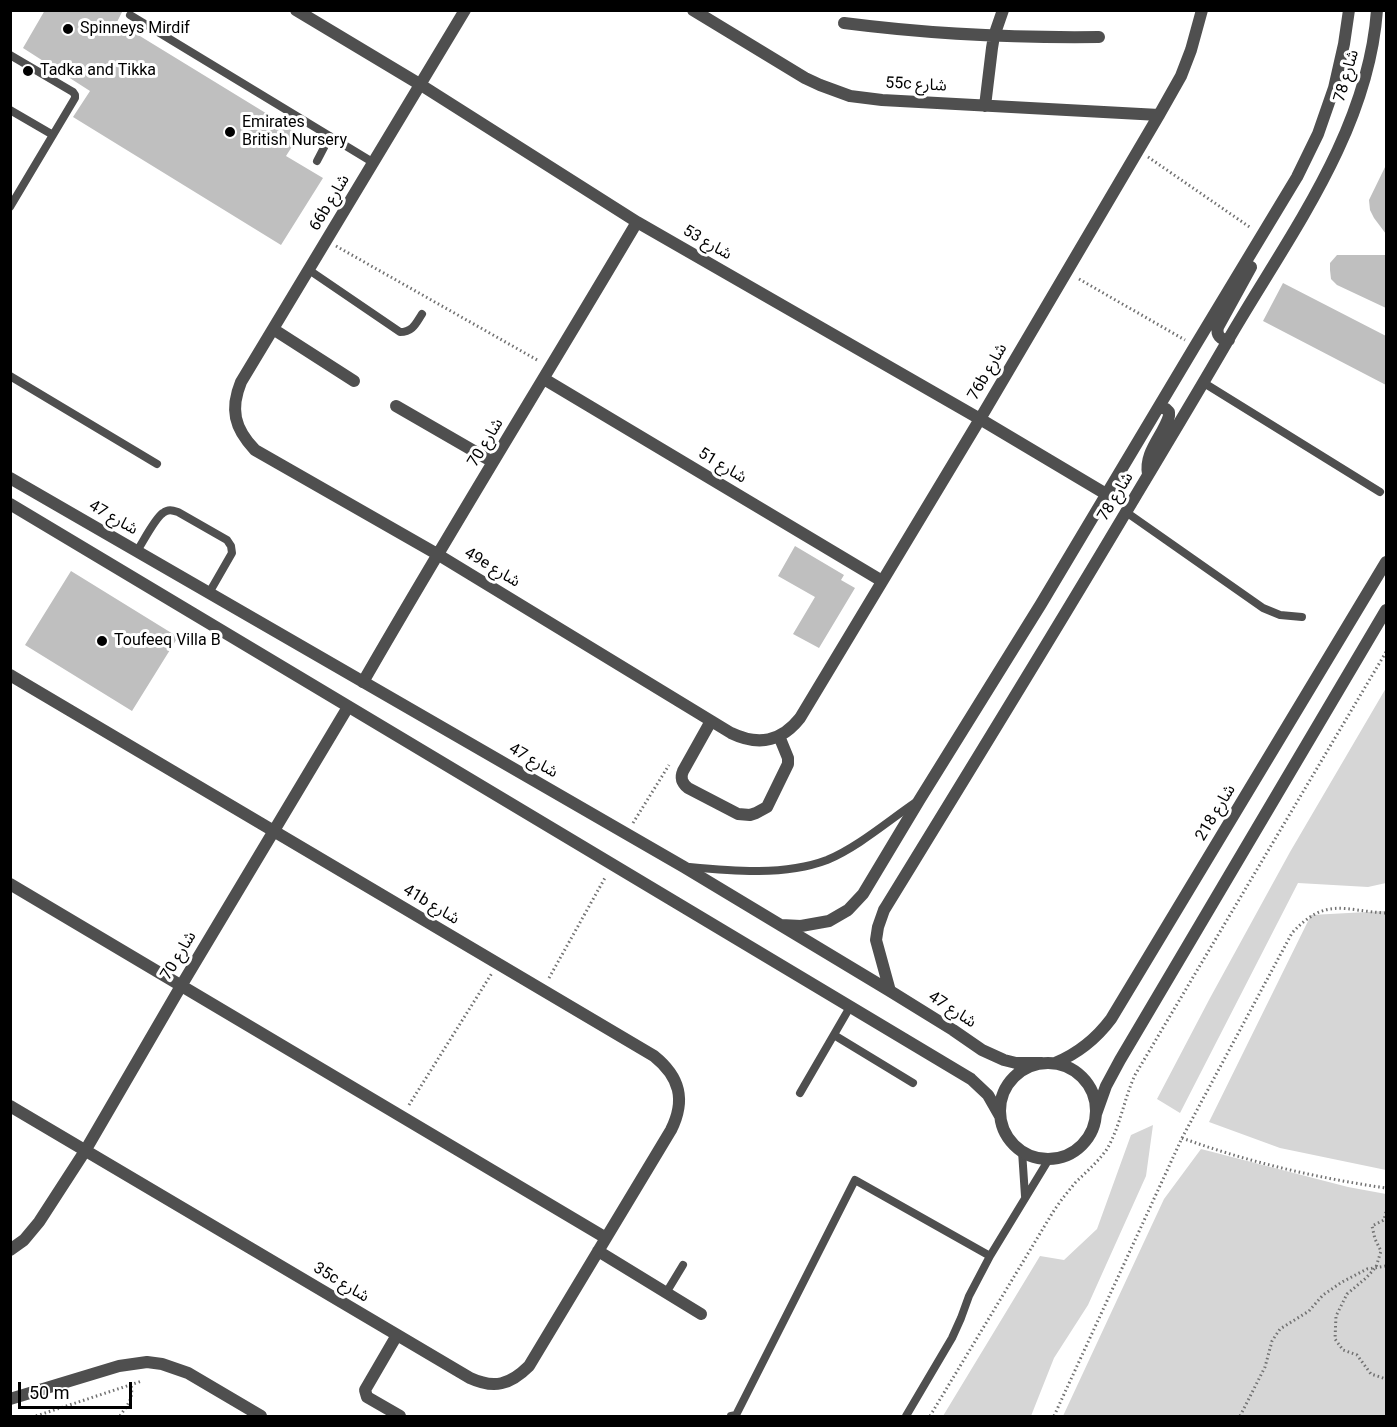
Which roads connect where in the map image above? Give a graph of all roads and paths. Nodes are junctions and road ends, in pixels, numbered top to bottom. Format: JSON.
{"nodes":[{"id":1,"x":296,"y":10,"type":"edge"},
{"id":2,"x":465,"y":10,"type":"edge"},
{"id":3,"x":693,"y":10,"type":"edge"},
{"id":4,"x":1003,"y":10,"type":"edge"},
{"id":5,"x":1202,"y":10,"type":"edge"},
{"id":6,"x":1349,"y":10,"type":"edge"},
{"id":7,"x":1377,"y":10,"type":"edge"},
{"id":8,"x":130,"y":15,"type":"dead end"},
{"id":9,"x":844,"y":23,"type":"dead end"},
{"id":10,"x":994,"y":36,"type":"junction"},
{"id":11,"x":1099,"y":37,"type":"dead end"},
{"id":12,"x":10,"y":55,"type":"edge"},
{"id":13,"x":421,"y":85,"type":"junction"},
{"id":14,"x":985,"y":106,"type":"junction"},
{"id":15,"x":10,"y":110,"type":"edge"},
{"id":16,"x":1159,"y":115,"type":"junction"},
{"id":17,"x":53,"y":135,"type":"junction"},
{"id":18,"x":330,"y":136,"type":"junction"},
{"id":19,"x":1139,"y":151,"type":"junction"},
{"id":20,"x":316,"y":161,"type":"dead end"},
{"id":21,"x":374,"y":163,"type":"junction"},
{"id":22,"x":10,"y":207,"type":"edge"},
{"id":23,"x":637,"y":222,"type":"junction"},
{"id":24,"x":1262,"y":235,"type":"junction"},
{"id":25,"x":327,"y":240,"type":"junction"},
{"id":26,"x":309,"y":270,"type":"junction"},
{"id":27,"x":1067,"y":272,"type":"junction"},
{"id":28,"x":422,"y":314,"type":"dead end"},
{"id":29,"x":273,"y":329,"type":"junction"},
{"id":30,"x":1228,"y":340,"type":"junction"},
{"id":31,"x":1195,"y":346,"type":"junction"},
{"id":32,"x":551,"y":368,"type":"junction"},
{"id":33,"x":10,"y":376,"type":"edge"},
{"id":34,"x":544,"y":379,"type":"junction"},
{"id":35,"x":354,"y":381,"type":"dead end"},
{"id":36,"x":242,"y":382,"type":"joint"},
{"id":37,"x":1204,"y":383,"type":"junction"},
{"id":38,"x":396,"y":406,"type":"dead end"},
{"id":39,"x":1159,"y":407,"type":"junction"},
{"id":40,"x":980,"y":419,"type":"junction"},
{"id":41,"x":493,"y":462,"type":"junction"},
{"id":42,"x":158,"y":464,"type":"dead end"},
{"id":43,"x":1148,"y":475,"type":"junction"},
{"id":44,"x":11,"y":478,"type":"edge"},
{"id":45,"x":1380,"y":492,"type":"dead end"},
{"id":46,"x":1106,"y":494,"type":"junction"},
{"id":47,"x":10,"y":504,"type":"edge"},
{"id":48,"x":1126,"y":512,"type":"junction"},
{"id":49,"x":137,"y":551,"type":"junction"},
{"id":50,"x":437,"y":554,"type":"junction"},
{"id":51,"x":1386,"y":562,"type":"edge"},
{"id":52,"x":882,"y":581,"type":"junction"},
{"id":53,"x":209,"y":593,"type":"junction"},
{"id":54,"x":1386,"y":610,"type":"edge"},
{"id":55,"x":1302,"y":617,"type":"dead end"},
{"id":56,"x":1386,"y":652,"type":"edge"},
{"id":57,"x":10,"y":675,"type":"edge"},
{"id":58,"x":363,"y":682,"type":"junction"},
{"id":59,"x":348,"y":707,"type":"junction"},
{"id":60,"x":711,"y":721,"type":"junction"},
{"id":61,"x":779,"y":736,"type":"junction"},
{"id":62,"x":670,"y":765,"type":"dead end"},
{"id":63,"x":920,"y":800,"type":"junction"},
{"id":64,"x":273,"y":831,"type":"junction"},
{"id":65,"x":626,"y":833,"type":"junction"},
{"id":66,"x":613,"y":865,"type":"junction"},
{"id":67,"x":684,"y":867,"type":"junction"},
{"id":68,"x":10,"y":884,"type":"edge"},
{"id":69,"x":1386,"y":912,"type":"edge"},
{"id":70,"x":781,"y":925,"type":"junction"},
{"id":71,"x":498,"y":964,"type":"junction"},
{"id":72,"x":181,"y":986,"type":"junction"},
{"id":73,"x":543,"y":990,"type":"junction"},
{"id":74,"x":890,"y":991,"type":"junction"},
{"id":75,"x":850,"y":1007,"type":"junction"},
{"id":76,"x":834,"y":1035,"type":"junction"},
{"id":77,"x":1041,"y":1063,"type":"junction"},
{"id":78,"x":1056,"y":1063,"type":"junction"},
{"id":79,"x":913,"y":1083,"type":"dead end"},
{"id":80,"x":800,"y":1093,"type":"dead end"},
{"id":81,"x":10,"y":1106,"type":"edge"},
{"id":82,"x":1096,"y":1114,"type":"junction"},
{"id":83,"x":401,"y":1116,"type":"junction"},
{"id":84,"x":1000,"y":1116,"type":"junction"},
{"id":85,"x":1182,"y":1138,"type":"junction"},
{"id":86,"x":85,"y":1150,"type":"junction"},
{"id":87,"x":1022,"y":1151,"type":"junction"},
{"id":88,"x":1049,"y":1159,"type":"junction"},
{"id":89,"x":1386,"y":1188,"type":"edge"},
{"id":90,"x":1025,"y":1198,"type":"junction"},
{"id":91,"x":1386,"y":1212,"type":"edge"},
{"id":92,"x":606,"y":1238,"type":"junction"},
{"id":93,"x":10,"y":1250,"type":"edge"},
{"id":94,"x":598,"y":1251,"type":"junction"},
{"id":95,"x":990,"y":1256,"type":"junction"},
{"id":96,"x":683,"y":1265,"type":"dead end"},
{"id":97,"x":1386,"y":1266,"type":"edge"},
{"id":98,"x":1376,"y":1267,"type":"junction"},
{"id":99,"x":666,"y":1293,"type":"junction"},
{"id":100,"x":701,"y":1314,"type":"dead end"},
{"id":101,"x":397,"y":1335,"type":"junction"},
{"id":102,"x":1386,"y":1378,"type":"edge"},
{"id":103,"x":141,"y":1382,"type":"dead end"},
{"id":104,"x":131,"y":1385,"type":"junction"},
{"id":105,"x":10,"y":1398,"type":"edge"},
{"id":106,"x":36,"y":1416,"type":"edge"},
{"id":107,"x":120,"y":1416,"type":"edge"},
{"id":108,"x":261,"y":1416,"type":"edge"},
{"id":109,"x":400,"y":1416,"type":"edge"},
{"id":110,"x":731,"y":1416,"type":"edge"},
{"id":111,"x":906,"y":1416,"type":"edge"},
{"id":112,"x":930,"y":1416,"type":"edge"},
{"id":113,"x":1054,"y":1416,"type":"edge"},
{"id":114,"x":1240,"y":1416,"type":"edge"}],
"edges":[{"from":1,"to":13,"type":"street","name":"شارع 53"},
{"from":2,"to":13,"type":"street","name":"66b شارع"},
{"from":3,"to":14,"type":"street","name":"55c شارع"},
{"from":4,"to":10,"type":"street"},
{"from":5,"to":16,"type":"street","name":"76b شارع"},
{"from":6,"to":24,"type":"street","name":"شارع 78"},
{"from":7,"to":30,"type":"street","name":"شارع 78"},
{"from":8,"to":18,"type":"lane"},
{"from":9,"to":10,"type":"street"},
{"from":10,"to":11,"type":"street"},
{"from":10,"to":14,"type":"street"},
{"from":12,"to":17,"type":"lane"},
{"from":13,"to":21,"type":"street","name":"66b شارع"},
{"from":13,"to":23,"type":"street","name":"شارع 53"},
{"from":14,"to":16,"type":"street","name":"55c شارع"},
{"from":15,"to":17,"type":"lane"},
{"from":16,"to":19,"type":"street","name":"76b شارع"},
{"from":17,"to":22,"type":"lane"},
{"from":18,"to":20,"type":"lane"},
{"from":18,"to":21,"type":"lane"},
{"from":19,"to":24,"type":"path"},
{"from":19,"to":27,"type":"street","name":"76b شارع"},
{"from":21,"to":25,"type":"street","name":"66b شارع"},
{"from":23,"to":32,"type":"street","name":"شارع 70"},
{"from":23,"to":40,"type":"street","name":"شارع 53"},
{"from":24,"to":30,"type":"street"},
{"from":24,"to":31,"type":"street","name":"شارع 78"},
{"from":25,"to":26,"type":"street","name":"66b شارع"},
{"from":25,"to":32,"type":"path"},
{"from":26,"to":28,"type":"lane"},
{"from":26,"to":29,"type":"street","name":"66b شارع"},
{"from":27,"to":31,"type":"path"},
{"from":27,"to":40,"type":"street","name":"76b شارع"},
{"from":29,"to":35,"type":"street"},
{"from":29,"to":36,"type":"street","name":"66b شارع"},
{"from":30,"to":37,"type":"street","name":"شارع 78"},
{"from":31,"to":39,"type":"street","name":"شارع 78"},
{"from":32,"to":34,"type":"street","name":"شارع 70"},
{"from":33,"to":42,"type":"lane"},
{"from":34,"to":41,"type":"street","name":"شارع 70"},
{"from":34,"to":52,"type":"street","name":"شارع 51"},
{"from":36,"to":50,"type":"street","name":"49e شارع"},
{"from":37,"to":43,"type":"street","name":"شارع 78"},
{"from":37,"to":45,"type":"lane"},
{"from":38,"to":41,"type":"street"},
{"from":39,"to":43,"type":"street"},
{"from":39,"to":46,"type":"street","name":"شارع 78"},
{"from":40,"to":46,"type":"street","name":"شارع 53"},
{"from":40,"to":52,"type":"street","name":"76b شارع"},
{"from":41,"to":50,"type":"street","name":"شارع 70"},
{"from":43,"to":48,"type":"street","name":"شارع 78"},
{"from":44,"to":49,"type":"street","name":"شارع 47"},
{"from":46,"to":63,"type":"street","name":"شارع 78"},
{"from":47,"to":59,"type":"street"},
{"from":48,"to":55,"type":"lane"},
{"from":48,"to":74,"type":"street","name":"شارع 78"},
{"from":49,"to":53,"type":"street","name":"شارع 47"},
{"from":49,"to":53,"type":"lane"},
{"from":50,"to":58,"type":"street","name":"شارع 70"},
{"from":50,"to":60,"type":"street","name":"49e شارع"},
{"from":51,"to":78,"type":"street","name":"شارع 218"},
{"from":52,"to":61,"type":"street","name":"76b شارع"},
{"from":53,"to":58,"type":"street","name":"شارع 47"},
{"from":54,"to":82,"type":"street"},
{"from":56,"to":112,"type":"path"},
{"from":57,"to":64,"type":"street","name":"41b شارع"},
{"from":58,"to":65,"type":"street","name":"شارع 47"},
{"from":59,"to":64,"type":"street","name":"شارع 70"},
{"from":59,"to":66,"type":"street"},
{"from":60,"to":61,"type":"street","name":"49e شارع"},
{"from":60,"to":61,"type":"street"},
{"from":62,"to":65,"type":"path"},
{"from":63,"to":67,"type":"lane"},
{"from":63,"to":70,"type":"street","name":"شارع 78"},
{"from":64,"to":71,"type":"street","name":"41b شارع"},
{"from":64,"to":72,"type":"street","name":"شارع 70"},
{"from":65,"to":67,"type":"street","name":"شارع 47"},
{"from":66,"to":73,"type":"path"},
{"from":66,"to":75,"type":"street"},
{"from":67,"to":70,"type":"street","name":"شارع 47"},
{"from":68,"to":72,"type":"street"},
{"from":69,"to":85,"type":"path"},
{"from":70,"to":74,"type":"street","name":"شارع 47"},
{"from":71,"to":73,"type":"street","name":"41b شارع"},
{"from":71,"to":83,"type":"path"},
{"from":72,"to":83,"type":"street"},
{"from":72,"to":86,"type":"street","name":"شارع 70"},
{"from":73,"to":92,"type":"street","name":"41b شارع"},
{"from":74,"to":77,"type":"street","name":"شارع 47"},
{"from":75,"to":76,"type":"lane"},
{"from":75,"to":84,"type":"street"},
{"from":76,"to":79,"type":"lane"},
{"from":76,"to":80,"type":"lane"},
{"from":77,"to":78,"type":"street"},
{"from":77,"to":84,"type":"street"},
{"from":78,"to":82,"type":"street"},
{"from":81,"to":86,"type":"street","name":"35c شارع"},
{"from":82,"to":88,"type":"street"},
{"from":83,"to":92,"type":"street"},
{"from":84,"to":87,"type":"street"},
{"from":85,"to":89,"type":"path"},
{"from":85,"to":113,"type":"path"},
{"from":86,"to":93,"type":"street","name":"شارع 70"},
{"from":86,"to":101,"type":"street","name":"35c شارع"},
{"from":87,"to":88,"type":"street"},
{"from":87,"to":90,"type":"lane"},
{"from":88,"to":90,"type":"lane"},
{"from":90,"to":95,"type":"lane"},
{"from":91,"to":98,"type":"path"},
{"from":92,"to":94,"type":"street","name":"35c شارع"},
{"from":94,"to":99,"type":"street"},
{"from":94,"to":101,"type":"street","name":"35c شارع"},
{"from":95,"to":110,"type":"lane"},
{"from":95,"to":111,"type":"lane"},
{"from":96,"to":99,"type":"lane"},
{"from":97,"to":98,"type":"path"},
{"from":98,"to":102,"type":"path"},
{"from":98,"to":114,"type":"path"},
{"from":99,"to":100,"type":"street"},
{"from":101,"to":109,"type":"street"},
{"from":103,"to":104,"type":"path"},
{"from":104,"to":106,"type":"path"},
{"from":104,"to":107,"type":"path"},
{"from":105,"to":108,"type":"street"}]}
